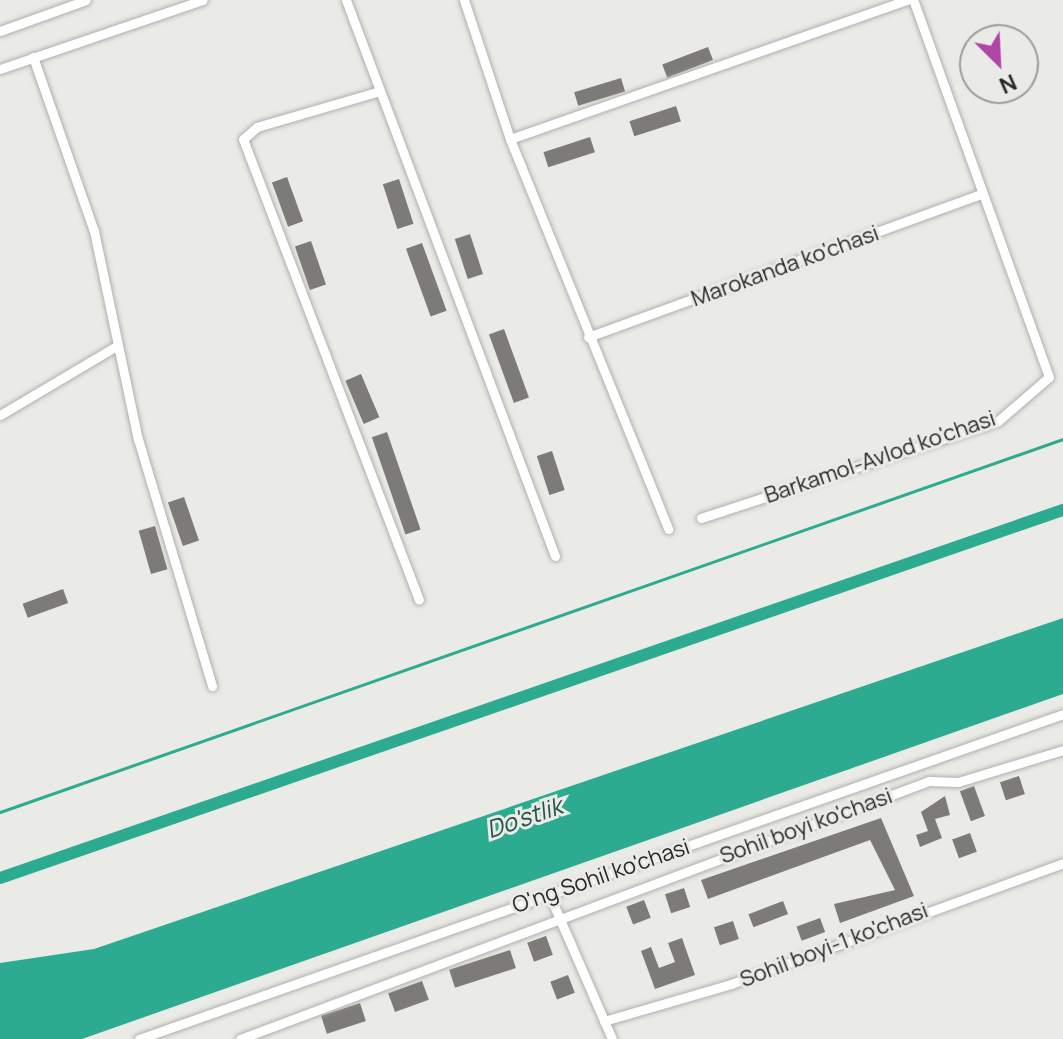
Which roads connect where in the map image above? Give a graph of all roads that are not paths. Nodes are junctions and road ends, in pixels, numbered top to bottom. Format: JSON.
{"nodes":[{"id":1,"x":86,"y":0,"type":"edge"},
{"id":2,"x":203,"y":0,"type":"edge"},
{"id":3,"x":346,"y":0,"type":"edge"},
{"id":4,"x":464,"y":0,"type":"edge"},
{"id":5,"x":910,"y":0,"type":"edge"},
{"id":6,"x":180,"y":4,"type":"edge"},
{"id":7,"x":0,"y":31,"type":"edge"},
{"id":8,"x":33,"y":57,"type":"junction"},
{"id":9,"x":0,"y":69,"type":"edge"},
{"id":10,"x":380,"y":91,"type":"junction"},
{"id":11,"x":510,"y":139,"type":"junction"},
{"id":12,"x":981,"y":194,"type":"junction"},
{"id":13,"x":588,"y":337,"type":"junction"},
{"id":14,"x":115,"y":347,"type":"junction"},
{"id":15,"x":0,"y":415,"type":"edge"},
{"id":16,"x":701,"y":518,"type":"dead end"},
{"id":17,"x":668,"y":529,"type":"dead end"},
{"id":18,"x":555,"y":556,"type":"dead end"},
{"id":19,"x":419,"y":599,"type":"dead end"},
{"id":20,"x":212,"y":686,"type":"dead end"},
{"id":21,"x":1063,"y":714,"type":"edge"},
{"id":22,"x":1063,"y":750,"type":"edge"},
{"id":23,"x":1063,"y":863,"type":"edge"},
{"id":24,"x":549,"y":894,"type":"junction"},
{"id":25,"x":562,"y":924,"type":"junction"},
{"id":26,"x":604,"y":1021,"type":"junction"},
{"id":27,"x":139,"y":1039,"type":"edge"},
{"id":28,"x":240,"y":1039,"type":"edge"},
{"id":29,"x":612,"y":1039,"type":"edge"}],
"edges":[{"from":1,"to":7,"type":"street"},
{"from":2,"to":6,"type":"street"},
{"from":3,"to":10,"type":"street"},
{"from":4,"to":11,"type":"street"},
{"from":5,"to":11,"type":"street"},
{"from":5,"to":12,"type":"street"},
{"from":6,"to":8,"type":"street"},
{"from":8,"to":9,"type":"street"},
{"from":8,"to":14,"type":"street"},
{"from":10,"to":18,"type":"street"},
{"from":10,"to":19,"type":"street"},
{"from":11,"to":13,"type":"street"},
{"from":12,"to":13,"type":"street","name":"Marokanda ko'chasi"},
{"from":12,"to":16,"type":"street","name":"Barkamol-Avlod ko'chasi"},
{"from":13,"to":17,"type":"street"},
{"from":14,"to":15,"type":"street"},
{"from":14,"to":20,"type":"street"},
{"from":21,"to":24,"type":"street","name":"O'ng Sohil ko'chasi"},
{"from":22,"to":25,"type":"street","name":"Sohil boyi ko'chasi"},
{"from":23,"to":26,"type":"street","name":"Sohil boyi-1 ko'chasi"},
{"from":24,"to":25,"type":"street"},
{"from":24,"to":27,"type":"street","name":"O'ng Sohil ko'chasi"},
{"from":25,"to":26,"type":"street"},
{"from":25,"to":28,"type":"street","name":"Sohil boyi ko'chasi"},
{"from":26,"to":29,"type":"street"}]}
